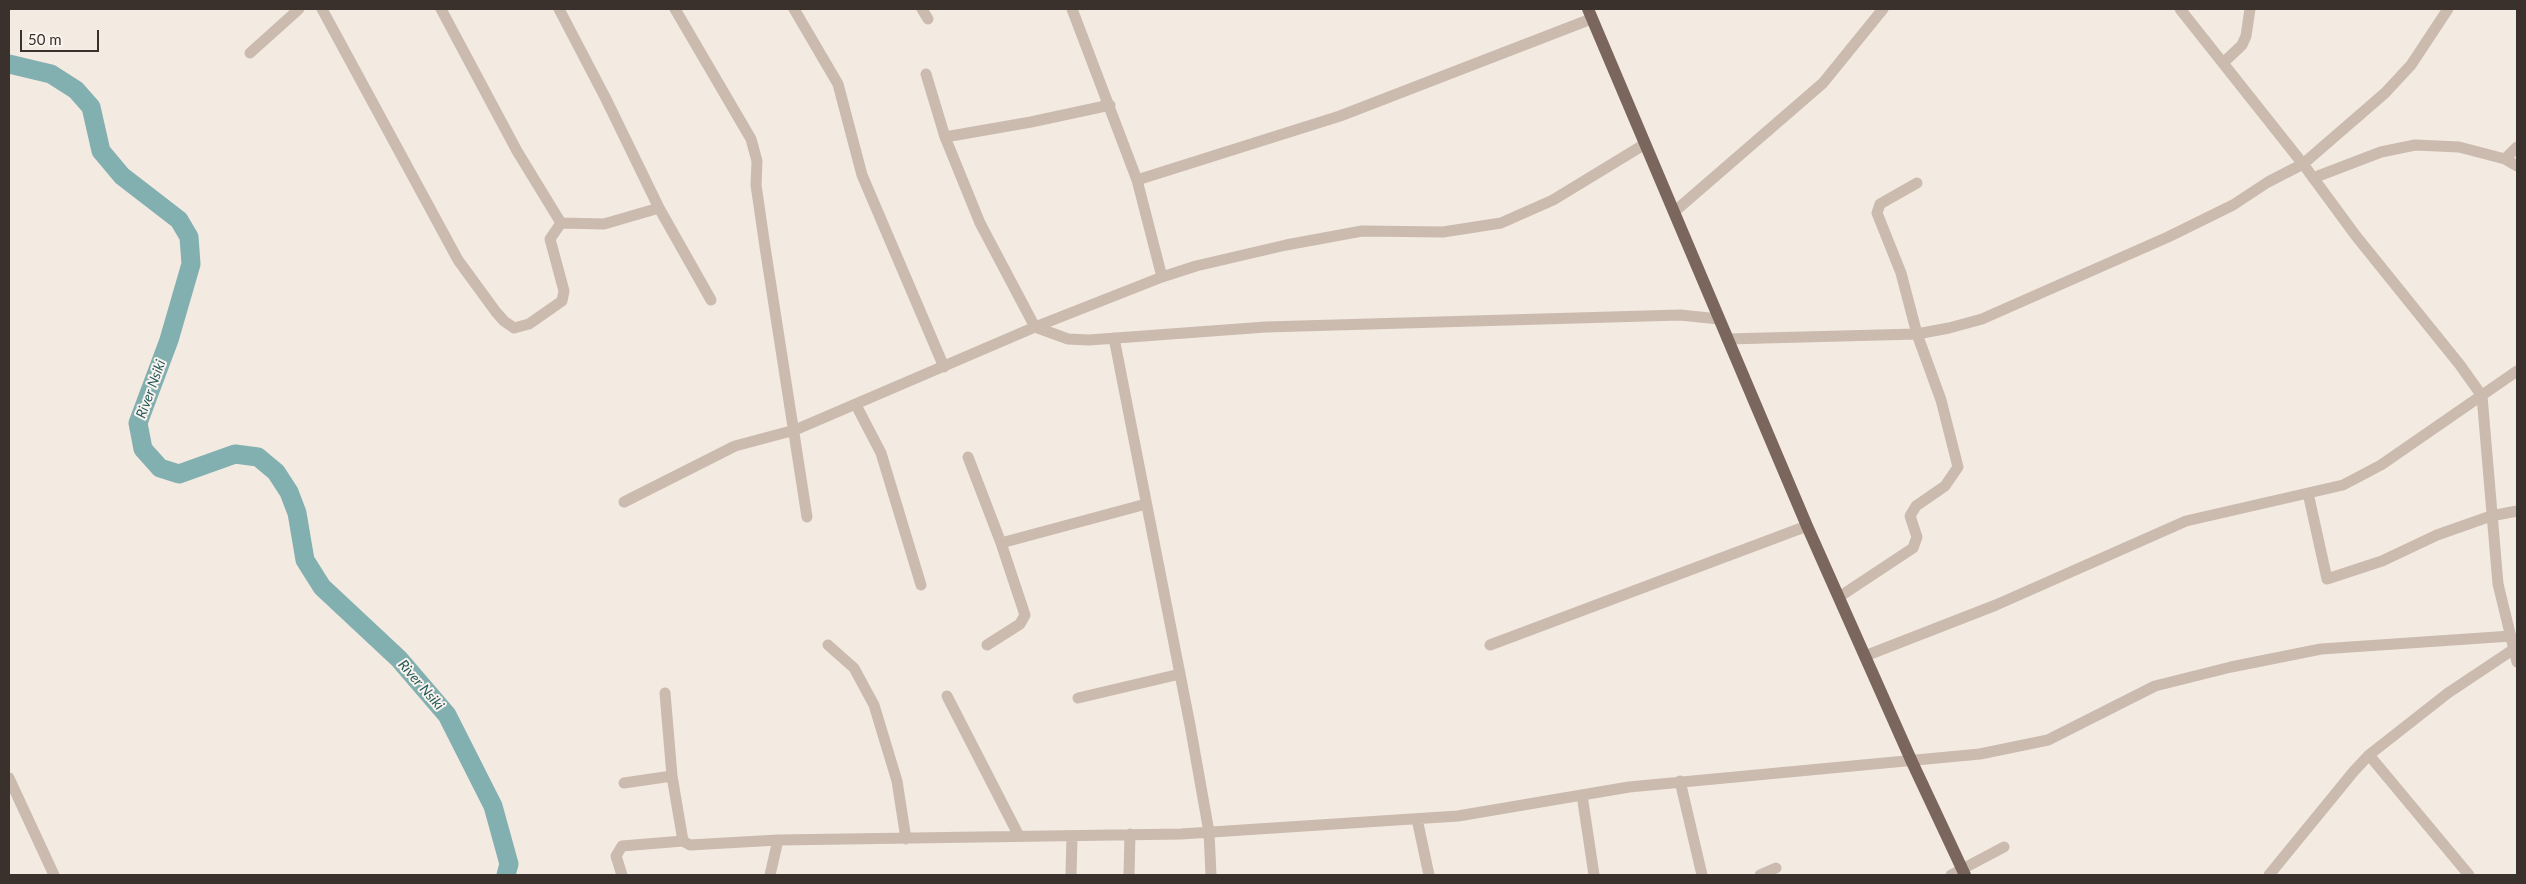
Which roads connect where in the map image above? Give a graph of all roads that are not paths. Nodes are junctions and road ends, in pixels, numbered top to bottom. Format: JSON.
{"nodes":[{"id":1,"x":299,"y":9,"type":"edge"},
{"id":2,"x":322,"y":9,"type":"edge"},
{"id":3,"x":441,"y":9,"type":"edge"},
{"id":4,"x":559,"y":9,"type":"edge"},
{"id":5,"x":676,"y":9,"type":"edge"},
{"id":6,"x":794,"y":9,"type":"edge"},
{"id":7,"x":1072,"y":9,"type":"edge"},
{"id":8,"x":1883,"y":9,"type":"edge"},
{"id":9,"x":2180,"y":9,"type":"edge"},
{"id":10,"x":2250,"y":9,"type":"edge"},
{"id":11,"x":2448,"y":9,"type":"edge"},
{"id":12,"x":1590,"y":14,"type":"edge"},
{"id":13,"x":250,"y":53,"type":"dead end"},
{"id":14,"x":2223,"y":63,"type":"junction"},
{"id":15,"x":926,"y":74,"type":"dead end"},
{"id":16,"x":1110,"y":105,"type":"junction"},
{"id":17,"x":945,"y":137,"type":"junction"},
{"id":18,"x":1645,"y":144,"type":"junction"},
{"id":19,"x":2517,"y":147,"type":"edge"},
{"id":20,"x":2505,"y":159,"type":"junction"},
{"id":21,"x":2303,"y":164,"type":"junction"},
{"id":22,"x":2517,"y":166,"type":"edge"},
{"id":23,"x":2313,"y":178,"type":"junction"},
{"id":24,"x":1137,"y":180,"type":"junction"},
{"id":25,"x":1917,"y":182,"type":"dead end"},
{"id":26,"x":659,"y":208,"type":"junction"},
{"id":27,"x":1674,"y":212,"type":"junction"},
{"id":28,"x":561,"y":223,"type":"junction"},
{"id":29,"x":1162,"y":277,"type":"junction"},
{"id":30,"x":711,"y":300,"type":"dead end"},
{"id":31,"x":1719,"y":319,"type":"junction"},
{"id":32,"x":1036,"y":327,"type":"junction"},
{"id":33,"x":1918,"y":334,"type":"junction"},
{"id":34,"x":1114,"y":338,"type":"junction"},
{"id":35,"x":1727,"y":339,"type":"junction"},
{"id":36,"x":944,"y":368,"type":"junction"},
{"id":37,"x":2517,"y":371,"type":"edge"},
{"id":38,"x":2482,"y":396,"type":"junction"},
{"id":39,"x":856,"y":405,"type":"junction"},
{"id":40,"x":795,"y":430,"type":"junction"},
{"id":41,"x":968,"y":457,"type":"dead end"},
{"id":42,"x":2308,"y":493,"type":"junction"},
{"id":43,"x":624,"y":502,"type":"dead end"},
{"id":44,"x":1146,"y":504,"type":"junction"},
{"id":45,"x":2517,"y":511,"type":"edge"},
{"id":46,"x":808,"y":516,"type":"dead end"},
{"id":47,"x":2492,"y":516,"type":"junction"},
{"id":48,"x":1807,"y":526,"type":"junction"},
{"id":49,"x":1001,"y":544,"type":"junction"},
{"id":50,"x":921,"y":585,"type":"dead end"},
{"id":51,"x":1839,"y":597,"type":"junction"},
{"id":52,"x":2511,"y":636,"type":"junction"},
{"id":53,"x":828,"y":645,"type":"dead end"},
{"id":54,"x":987,"y":645,"type":"dead end"},
{"id":55,"x":1490,"y":645,"type":"dead end"},
{"id":56,"x":2514,"y":649,"type":"junction"},
{"id":57,"x":1865,"y":656,"type":"junction"},
{"id":58,"x":2517,"y":662,"type":"edge"},
{"id":59,"x":1180,"y":674,"type":"junction"},
{"id":60,"x":664,"y":693,"type":"dead end"},
{"id":61,"x":947,"y":696,"type":"dead end"},
{"id":62,"x":1078,"y":698,"type":"dead end"},
{"id":63,"x":2369,"y":756,"type":"junction"},
{"id":64,"x":1912,"y":762,"type":"junction"},
{"id":65,"x":672,"y":776,"type":"junction"},
{"id":66,"x":9,"y":778,"type":"edge"},
{"id":67,"x":1680,"y":781,"type":"junction"},
{"id":68,"x":624,"y":784,"type":"dead end"},
{"id":69,"x":1582,"y":795,"type":"junction"},
{"id":70,"x":1417,"y":819,"type":"junction"},
{"id":71,"x":1209,"y":832,"type":"junction"},
{"id":72,"x":1130,"y":834,"type":"junction"},
{"id":73,"x":1018,"y":836,"type":"junction"},
{"id":74,"x":1072,"y":837,"type":"junction"},
{"id":75,"x":906,"y":839,"type":"junction"},
{"id":76,"x":778,"y":840,"type":"junction"},
{"id":77,"x":684,"y":841,"type":"junction"},
{"id":78,"x":2004,"y":847,"type":"dead end"},
{"id":79,"x":1776,"y":868,"type":"dead end"},
{"id":80,"x":1959,"y":873,"type":"edge"},
{"id":81,"x":54,"y":875,"type":"edge"},
{"id":82,"x":622,"y":875,"type":"edge"},
{"id":83,"x":770,"y":875,"type":"edge"},
{"id":84,"x":1071,"y":875,"type":"edge"},
{"id":85,"x":1130,"y":875,"type":"edge"},
{"id":86,"x":1211,"y":875,"type":"edge"},
{"id":87,"x":1429,"y":875,"type":"edge"},
{"id":88,"x":1594,"y":875,"type":"edge"},
{"id":89,"x":1702,"y":875,"type":"edge"},
{"id":90,"x":1760,"y":875,"type":"edge"},
{"id":91,"x":2270,"y":875,"type":"edge"},
{"id":92,"x":2469,"y":875,"type":"edge"}],
"edges":[{"from":1,"to":13,"type":"street"},
{"from":2,"to":28,"type":"street"},
{"from":3,"to":28,"type":"street"},
{"from":4,"to":26,"type":"street"},
{"from":5,"to":40,"type":"street"},
{"from":6,"to":36,"type":"street"},
{"from":7,"to":16,"type":"street"},
{"from":8,"to":27,"type":"street"},
{"from":9,"to":14,"type":"street"},
{"from":10,"to":14,"type":"street"},
{"from":11,"to":21,"type":"street"},
{"from":12,"to":18,"type":"main road"},
{"from":12,"to":24,"type":"street"},
{"from":14,"to":21,"type":"street"},
{"from":15,"to":17,"type":"street"},
{"from":16,"to":17,"type":"street"},
{"from":16,"to":24,"type":"street"},
{"from":17,"to":32,"type":"street"},
{"from":18,"to":27,"type":"main road"},
{"from":18,"to":29,"type":"street"},
{"from":19,"to":20,"type":"street"},
{"from":20,"to":22,"type":"street"},
{"from":20,"to":23,"type":"street"},
{"from":21,"to":23,"type":"street"},
{"from":21,"to":33,"type":"street"},
{"from":23,"to":38,"type":"street"},
{"from":24,"to":29,"type":"street"},
{"from":25,"to":33,"type":"street"},
{"from":26,"to":28,"type":"street"},
{"from":26,"to":30,"type":"street"},
{"from":27,"to":31,"type":"main road"},
{"from":29,"to":32,"type":"street"},
{"from":31,"to":34,"type":"street"},
{"from":31,"to":35,"type":"main road"},
{"from":32,"to":34,"type":"street"},
{"from":32,"to":36,"type":"street"},
{"from":33,"to":35,"type":"street"},
{"from":33,"to":51,"type":"street"},
{"from":34,"to":44,"type":"street"},
{"from":35,"to":48,"type":"main road"},
{"from":36,"to":39,"type":"street"},
{"from":37,"to":38,"type":"street"},
{"from":38,"to":42,"type":"street"},
{"from":38,"to":47,"type":"street"},
{"from":39,"to":40,"type":"street"},
{"from":39,"to":50,"type":"street"},
{"from":40,"to":43,"type":"street"},
{"from":40,"to":46,"type":"street"},
{"from":41,"to":49,"type":"street"},
{"from":42,"to":47,"type":"street"},
{"from":42,"to":57,"type":"street"},
{"from":44,"to":49,"type":"street"},
{"from":44,"to":59,"type":"street"},
{"from":45,"to":47,"type":"street"},
{"from":47,"to":52,"type":"street"},
{"from":48,"to":51,"type":"main road"},
{"from":48,"to":55,"type":"street"},
{"from":49,"to":54,"type":"street"},
{"from":51,"to":57,"type":"main road"},
{"from":52,"to":56,"type":"street"},
{"from":52,"to":64,"type":"street"},
{"from":53,"to":75,"type":"street"},
{"from":56,"to":58,"type":"street"},
{"from":56,"to":63,"type":"street"},
{"from":57,"to":64,"type":"main road"},
{"from":59,"to":62,"type":"street"},
{"from":59,"to":71,"type":"street"},
{"from":60,"to":65,"type":"street"},
{"from":61,"to":73,"type":"street"},
{"from":63,"to":91,"type":"street"},
{"from":63,"to":92,"type":"street"},
{"from":64,"to":67,"type":"street"},
{"from":64,"to":80,"type":"main road"},
{"from":65,"to":68,"type":"street"},
{"from":65,"to":77,"type":"street"},
{"from":66,"to":81,"type":"street"},
{"from":67,"to":69,"type":"street"},
{"from":67,"to":89,"type":"street"},
{"from":69,"to":70,"type":"street"},
{"from":69,"to":88,"type":"street"},
{"from":70,"to":71,"type":"street"},
{"from":70,"to":87,"type":"street"},
{"from":71,"to":72,"type":"street"},
{"from":71,"to":86,"type":"street"},
{"from":72,"to":74,"type":"street"},
{"from":72,"to":85,"type":"street"},
{"from":73,"to":74,"type":"street"},
{"from":73,"to":75,"type":"street"},
{"from":74,"to":84,"type":"street"},
{"from":75,"to":76,"type":"street"},
{"from":76,"to":77,"type":"street"},
{"from":76,"to":83,"type":"street"},
{"from":77,"to":82,"type":"street"},
{"from":78,"to":80,"type":"street"},
{"from":79,"to":90,"type":"street"}]}
